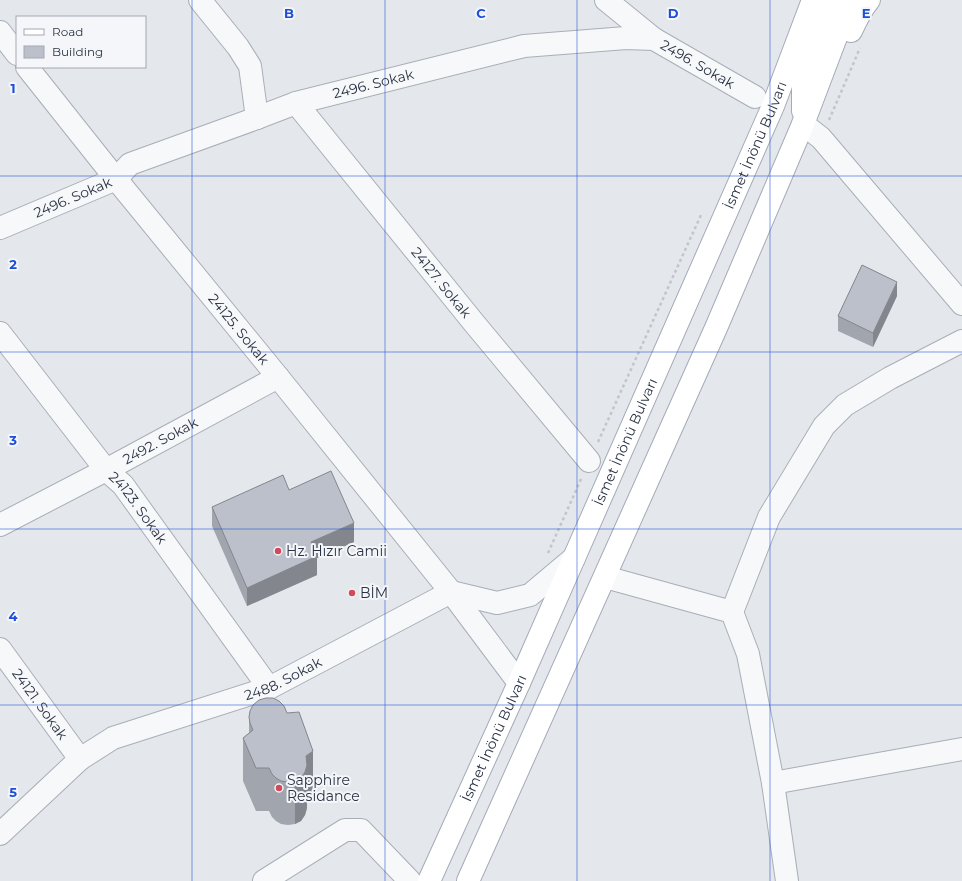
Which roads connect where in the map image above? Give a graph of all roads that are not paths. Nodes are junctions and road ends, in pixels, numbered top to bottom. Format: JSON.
{"nodes":[{"id":1,"x":200,"y":0,"type":"edge"},
{"id":2,"x":606,"y":0,"type":"edge"},
{"id":3,"x":808,"y":0,"type":"edge"},
{"id":4,"x":813,"y":0,"type":"edge"},
{"id":5,"x":832,"y":0,"type":"edge"},
{"id":6,"x":850,"y":0,"type":"edge"},
{"id":7,"x":869,"y":0,"type":"edge"},
{"id":8,"x":0,"y":32,"type":"edge"},
{"id":9,"x":654,"y":39,"type":"junction"},
{"id":10,"x":16,"y":53,"type":"edge"},
{"id":11,"x":29,"y":68,"type":"edge"},
{"id":12,"x":787,"y":72,"type":"junction"},
{"id":13,"x":816,"y":91,"type":"junction"},
{"id":14,"x":755,"y":97,"type":"dead end"},
{"id":15,"x":296,"y":103,"type":"junction"},
{"id":16,"x":257,"y":118,"type":"junction"},
{"id":17,"x":803,"y":124,"type":"junction"},
{"id":18,"x":116,"y":179,"type":"junction"},
{"id":19,"x":0,"y":228,"type":"edge"},
{"id":20,"x":962,"y":304,"type":"edge"},
{"id":21,"x":0,"y":333,"type":"edge"},
{"id":22,"x":962,"y":341,"type":"edge"},
{"id":23,"x":278,"y":377,"type":"junction"},
{"id":24,"x":590,"y":461,"type":"road end"},
{"id":25,"x":106,"y":470,"type":"junction"},
{"id":26,"x":0,"y":525,"type":"edge"},
{"id":27,"x":574,"y":558,"type":"junction"},
{"id":28,"x":605,"y":577,"type":"junction"},
{"id":29,"x":451,"y":592,"type":"junction"},
{"id":30,"x":732,"y":612,"type":"junction"},
{"id":31,"x":0,"y":649,"type":"edge"},
{"id":32,"x":519,"y":683,"type":"junction"},
{"id":33,"x":269,"y":688,"type":"junction"},
{"id":34,"x":962,"y":749,"type":"edge"},
{"id":35,"x":80,"y":759,"type":"junction"},
{"id":36,"x":773,"y":783,"type":"junction"},
{"id":37,"x":0,"y":834,"type":"edge"},
{"id":38,"x":264,"y":881,"type":"edge"},
{"id":39,"x":410,"y":881,"type":"edge"},
{"id":40,"x":429,"y":881,"type":"edge"},
{"id":41,"x":468,"y":881,"type":"edge"},
{"id":42,"x":787,"y":881,"type":"edge"}],
"edges":[{"from":1,"to":16,"type":"street"},
{"from":2,"to":9,"type":"street"},
{"from":3,"to":12,"type":"main road"},
{"from":4,"to":12,"type":"main road","name":"İsmet İnönü Bulvarı"},
{"from":5,"to":17,"type":"main road"},
{"from":6,"to":13,"type":"main road"},
{"from":7,"to":13,"type":"main road"},
{"from":8,"to":10,"type":"street"},
{"from":9,"to":14,"type":"street","name":"2496. Sokak"},
{"from":9,"to":15,"type":"street","name":"2496. Sokak"},
{"from":11,"to":18,"type":"street","name":"24125. Sokak"},
{"from":12,"to":27,"type":"main road","name":"İsmet İnönü Bulvarı"},
{"from":13,"to":17,"type":"main road"},
{"from":15,"to":16,"type":"street","name":"2496. Sokak"},
{"from":15,"to":24,"type":"street","name":"24127. Sokak"},
{"from":16,"to":18,"type":"street","name":"2496. Sokak"},
{"from":17,"to":20,"type":"street"},
{"from":17,"to":28,"type":"main road"},
{"from":18,"to":19,"type":"street","name":"2496. Sokak"},
{"from":18,"to":23,"type":"street","name":"24125. Sokak"},
{"from":21,"to":25,"type":"street","name":"24123. Sokak"},
{"from":22,"to":30,"type":"street"},
{"from":23,"to":25,"type":"street","name":"2492. Sokak"},
{"from":23,"to":29,"type":"street","name":"24125. Sokak"},
{"from":25,"to":26,"type":"street","name":"2492. Sokak"},
{"from":25,"to":33,"type":"street","name":"24123. Sokak"},
{"from":27,"to":29,"type":"street"},
{"from":27,"to":32,"type":"main road","name":"İsmet İnönü Bulvarı"},
{"from":28,"to":30,"type":"street"},
{"from":28,"to":41,"type":"main road"},
{"from":29,"to":32,"type":"street","name":"24125. Sokak"},
{"from":29,"to":33,"type":"street","name":"2488. Sokak"},
{"from":30,"to":36,"type":"street"},
{"from":31,"to":35,"type":"street","name":"24121. Sokak"},
{"from":32,"to":40,"type":"main road","name":"İsmet İnönü Bulvarı"},
{"from":33,"to":35,"type":"street","name":"2488. Sokak"},
{"from":34,"to":36,"type":"street"},
{"from":35,"to":37,"type":"street","name":"2488. Sokak"},
{"from":36,"to":42,"type":"street"},
{"from":38,"to":39,"type":"street"}]}
